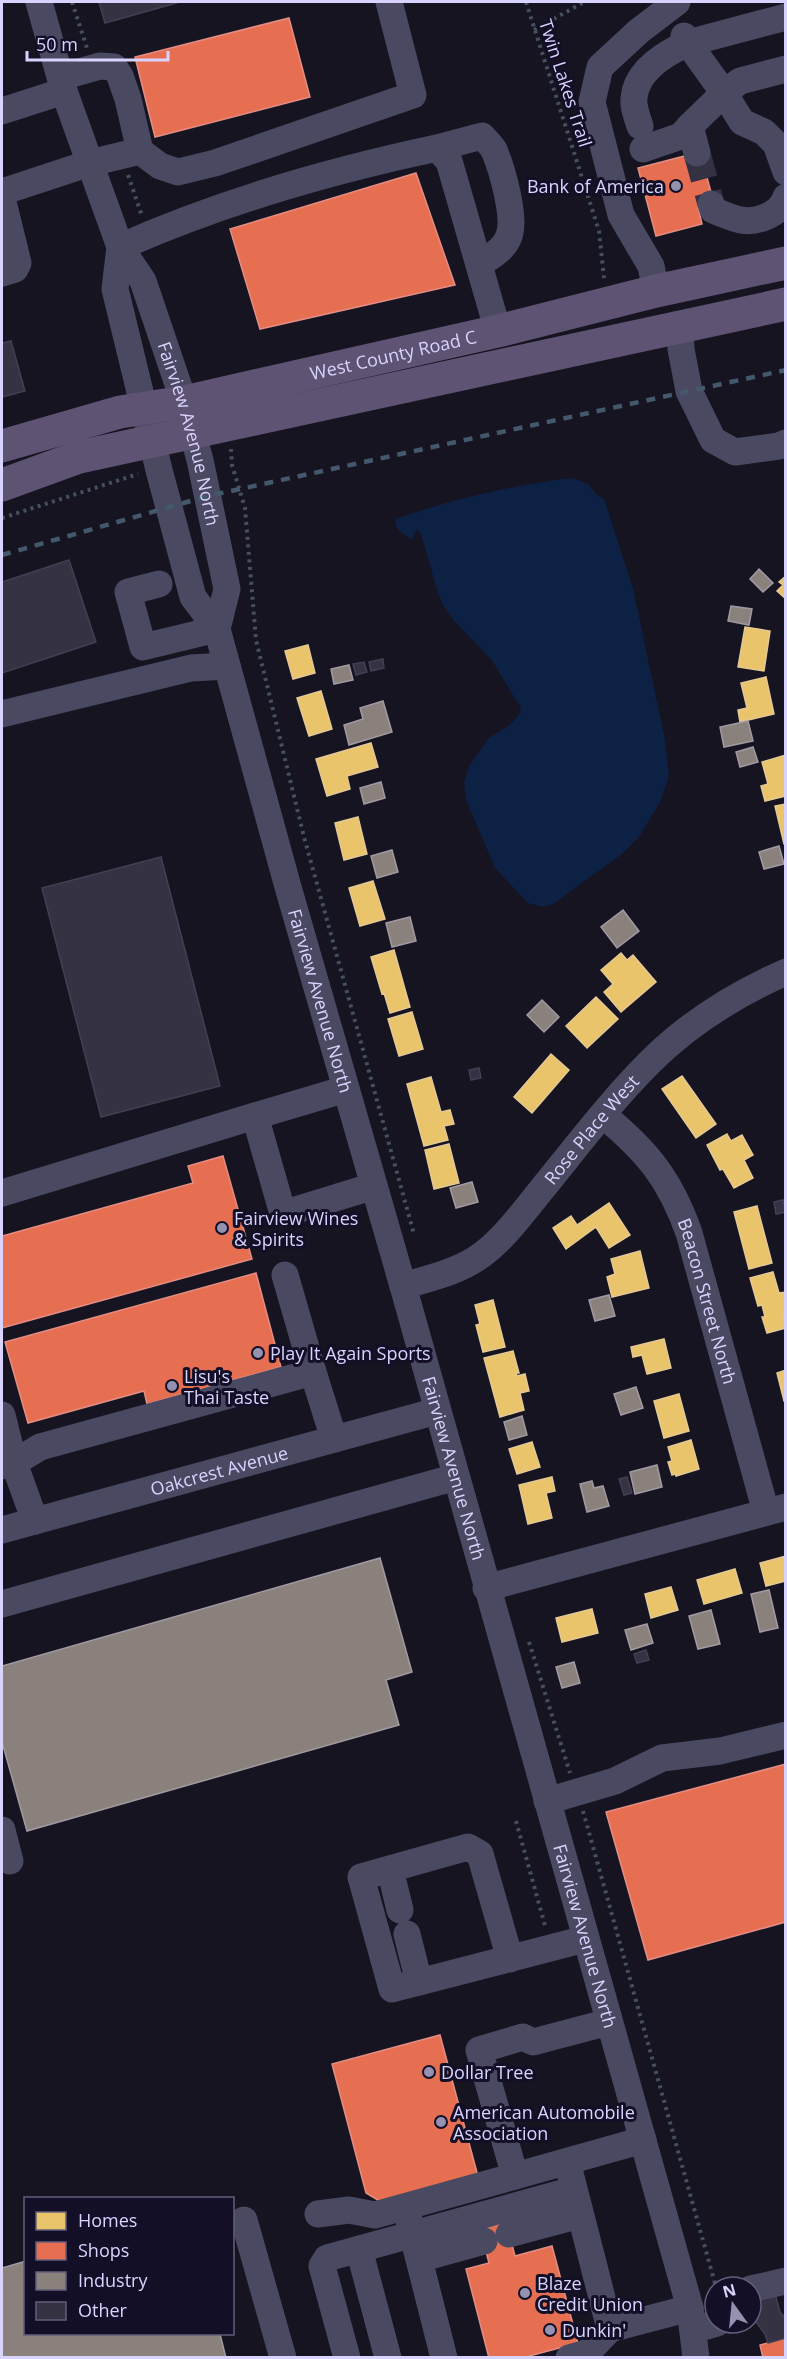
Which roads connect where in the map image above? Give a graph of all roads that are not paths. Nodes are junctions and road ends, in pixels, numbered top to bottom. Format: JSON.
{"nodes":[{"id":1,"x":39,"y":2,"type":"edge"},
{"id":2,"x":389,"y":2,"type":"edge"},
{"id":3,"x":683,"y":2,"type":"edge"},
{"id":4,"x":667,"y":6,"type":"edge"},
{"id":5,"x":786,"y":17,"type":"edge"},
{"id":6,"x":686,"y":40,"type":"junction"},
{"id":7,"x":786,"y":69,"type":"edge"},
{"id":8,"x":63,"y":84,"type":"junction"},
{"id":9,"x":724,"y":93,"type":"junction"},
{"id":10,"x":2,"y":111,"type":"edge"},
{"id":11,"x":690,"y":126,"type":"junction"},
{"id":12,"x":775,"y":129,"type":"edge"},
{"id":13,"x":437,"y":148,"type":"junction"},
{"id":14,"x":131,"y":153,"type":"junction"},
{"id":15,"x":697,"y":153,"type":"tunnel mouth"},
{"id":16,"x":90,"y":163,"type":"junction"},
{"id":17,"x":786,"y":172,"type":"edge"},
{"id":18,"x":2,"y":192,"type":"edge"},
{"id":19,"x":786,"y":197,"type":"edge"},
{"id":20,"x":2,"y":198,"type":"edge"},
{"id":21,"x":711,"y":204,"type":"tunnel mouth"},
{"id":22,"x":120,"y":247,"type":"junction"},
{"id":23,"x":786,"y":263,"type":"edge"},
{"id":24,"x":480,"y":264,"type":"junction"},
{"id":25,"x":2,"y":273,"type":"edge"},
{"id":26,"x":656,"y":291,"type":"junction"},
{"id":27,"x":786,"y":304,"type":"edge"},
{"id":28,"x":680,"y":328,"type":"junction"},
{"id":29,"x":498,"y":331,"type":"junction"},
{"id":30,"x":184,"y":402,"type":"junction"},
{"id":31,"x":144,"y":409,"type":"junction"},
{"id":32,"x":207,"y":431,"type":"junction"},
{"id":33,"x":152,"y":442,"type":"junction"},
{"id":34,"x":786,"y":443,"type":"edge"},
{"id":35,"x":2,"y":446,"type":"edge"},
{"id":36,"x":2,"y":485,"type":"edge"},
{"id":37,"x":159,"y":584,"type":"dead end"},
{"id":38,"x":217,"y":630,"type":"junction"},
{"id":39,"x":227,"y":666,"type":"junction"},
{"id":40,"x":2,"y":714,"type":"edge"},
{"id":41,"x":786,"y":972,"type":"edge"},
{"id":42,"x":346,"y":1089,"type":"junction"},
{"id":43,"x":603,"y":1115,"type":"junction"},
{"id":44,"x":255,"y":1116,"type":"junction"},
{"id":45,"x":374,"y":1186,"type":"junction"},
{"id":46,"x":2,"y":1193,"type":"edge"},
{"id":47,"x":285,"y":1275,"type":"dead end"},
{"id":48,"x":403,"y":1286,"type":"junction"},
{"id":49,"x":313,"y":1372,"type":"junction"},
{"id":50,"x":437,"y":1411,"type":"junction"},
{"id":51,"x":2,"y":1415,"type":"edge"},
{"id":52,"x":334,"y":1439,"type":"junction"},
{"id":53,"x":8,"y":1464,"type":"edge"},
{"id":54,"x":456,"y":1477,"type":"junction"},
{"id":55,"x":776,"y":1509,"type":"edge"},
{"id":56,"x":34,"y":1521,"type":"junction"},
{"id":57,"x":2,"y":1530,"type":"edge"},
{"id":58,"x":486,"y":1588,"type":"junction"},
{"id":59,"x":2,"y":1604,"type":"edge"},
{"id":60,"x":786,"y":1735,"type":"edge"},
{"id":61,"x":547,"y":1801,"type":"junction"},
{"id":62,"x":2,"y":1830,"type":"edge"},
{"id":63,"x":10,"y":1862,"type":"dead end"},
{"id":64,"x":390,"y":1869,"type":"junction"},
{"id":65,"x":585,"y":1938,"type":"junction"},
{"id":66,"x":510,"y":1959,"type":"junction"},
{"id":67,"x":419,"y":1982,"type":"junction"},
{"id":68,"x":609,"y":2022,"type":"junction"},
{"id":69,"x":643,"y":2140,"type":"junction"},
{"id":70,"x":567,"y":2161,"type":"junction"},
{"id":71,"x":515,"y":2176,"type":"junction"},
{"id":72,"x":577,"y":2202,"type":"junction"},
{"id":73,"x":405,"y":2206,"type":"junction"},
{"id":74,"x":318,"y":2214,"type":"dead end"},
{"id":75,"x":244,"y":2220,"type":"dead end"},
{"id":76,"x":416,"y":2246,"type":"junction"},
{"id":77,"x":359,"y":2249,"type":"junction"},
{"id":78,"x":786,"y":2281,"type":"edge"},
{"id":79,"x":763,"y":2286,"type":"edge"},
{"id":80,"x":700,"y":2322,"type":"edge"},
{"id":81,"x":610,"y":2329,"type":"junction"},
{"id":82,"x":696,"y":2357,"type":"edge"},
{"id":83,"x":283,"y":2358,"type":"edge"},
{"id":84,"x":347,"y":2358,"type":"edge"},
{"id":85,"x":388,"y":2358,"type":"edge"},
{"id":86,"x":444,"y":2358,"type":"edge"},
{"id":87,"x":569,"y":2358,"type":"edge"},
{"id":88,"x":716,"y":2358,"type":"edge"}],
"edges":[{"from":1,"to":8,"type":"street","name":"Fairview Avenue North"},
{"from":2,"to":14,"type":"street"},
{"from":3,"to":6,"type":"street"},
{"from":4,"to":6,"type":"street"},
{"from":4,"to":26,"type":"street"},
{"from":5,"to":6,"type":"street"},
{"from":6,"to":9,"type":"street"},
{"from":6,"to":11,"type":"street"},
{"from":7,"to":9,"type":"street"},
{"from":8,"to":10,"type":"street"},
{"from":8,"to":14,"type":"street"},
{"from":8,"to":16,"type":"street","name":"Fairview Avenue North"},
{"from":9,"to":11,"type":"street"},
{"from":9,"to":12,"type":"street"},
{"from":11,"to":15,"type":"street"},
{"from":12,"to":17,"type":"street"},
{"from":13,"to":22,"type":"street"},
{"from":13,"to":24,"type":"street"},
{"from":13,"to":24,"type":"street"},
{"from":14,"to":16,"type":"street"},
{"from":16,"to":18,"type":"street"},
{"from":16,"to":22,"type":"street","name":"Fairview Avenue North"},
{"from":19,"to":21,"type":"street"},
{"from":20,"to":25,"type":"street"},
{"from":22,"to":30,"type":"street","name":"Fairview Avenue North"},
{"from":22,"to":31,"type":"street","name":"Fairview Avenue North"},
{"from":23,"to":26,"type":"main road","name":"West County Road C"},
{"from":24,"to":29,"type":"street"},
{"from":26,"to":29,"type":"main road","name":"West County Road C"},
{"from":27,"to":28,"type":"main road","name":"West County Road C"},
{"from":28,"to":32,"type":"main road","name":"West County Road C"},
{"from":28,"to":34,"type":"street"},
{"from":29,"to":30,"type":"main road","name":"West County Road C"},
{"from":30,"to":31,"type":"main road","name":"West County Road C"},
{"from":30,"to":32,"type":"street","name":"Fairview Avenue North"},
{"from":31,"to":33,"type":"street","name":"Fairview Avenue North"},
{"from":31,"to":35,"type":"main road","name":"West County Road C"},
{"from":32,"to":33,"type":"main road","name":"West County Road C"},
{"from":32,"to":38,"type":"street","name":"Fairview Avenue North"},
{"from":33,"to":36,"type":"main road","name":"West County Road C"},
{"from":33,"to":38,"type":"street","name":"Fairview Avenue North"},
{"from":37,"to":38,"type":"street"},
{"from":38,"to":39,"type":"street","name":"Fairview Avenue North"},
{"from":39,"to":40,"type":"street"},
{"from":39,"to":42,"type":"street","name":"Fairview Avenue North"},
{"from":41,"to":43,"type":"street","name":"Rose Place West"},
{"from":42,"to":44,"type":"street"},
{"from":42,"to":45,"type":"street","name":"Fairview Avenue North"},
{"from":43,"to":48,"type":"street","name":"Rose Place West"},
{"from":43,"to":55,"type":"street","name":"Beacon Street North"},
{"from":44,"to":45,"type":"street"},
{"from":44,"to":46,"type":"street"},
{"from":45,"to":48,"type":"street","name":"Fairview Avenue North"},
{"from":47,"to":49,"type":"street"},
{"from":48,"to":50,"type":"street","name":"Fairview Avenue North"},
{"from":49,"to":52,"type":"street"},
{"from":49,"to":53,"type":"street"},
{"from":50,"to":52,"type":"street","name":"Oakcrest Avenue"},
{"from":50,"to":54,"type":"street","name":"Fairview Avenue North"},
{"from":51,"to":53,"type":"street"},
{"from":52,"to":56,"type":"street","name":"Oakcrest Avenue"},
{"from":53,"to":56,"type":"street"},
{"from":54,"to":58,"type":"street","name":"Fairview Avenue North"},
{"from":54,"to":59,"type":"street"},
{"from":55,"to":58,"type":"street"},
{"from":56,"to":57,"type":"street","name":"Oakcrest Avenue"},
{"from":58,"to":61,"type":"street","name":"Fairview Avenue North"},
{"from":60,"to":61,"type":"street"},
{"from":61,"to":65,"type":"street","name":"Fairview Avenue North"},
{"from":62,"to":63,"type":"street"},
{"from":64,"to":66,"type":"street"},
{"from":64,"to":67,"type":"street"},
{"from":64,"to":67,"type":"street"},
{"from":65,"to":66,"type":"street"},
{"from":65,"to":68,"type":"street","name":"Fairview Avenue North"},
{"from":66,"to":67,"type":"street"},
{"from":68,"to":69,"type":"street","name":"Fairview Avenue North"},
{"from":68,"to":71,"type":"street"},
{"from":69,"to":70,"type":"street"},
{"from":69,"to":80,"type":"street","name":"Fairview Avenue North"},
{"from":70,"to":71,"type":"street"},
{"from":70,"to":72,"type":"street"},
{"from":71,"to":73,"type":"street"},
{"from":72,"to":76,"type":"street"},
{"from":72,"to":76,"type":"street"},
{"from":72,"to":81,"type":"street"},
{"from":73,"to":74,"type":"street"},
{"from":73,"to":76,"type":"street"},
{"from":75,"to":83,"type":"street"},
{"from":76,"to":77,"type":"street"},
{"from":76,"to":86,"type":"street"},
{"from":77,"to":84,"type":"street"},
{"from":77,"to":85,"type":"street"},
{"from":78,"to":79,"type":"street"},
{"from":80,"to":81,"type":"street"},
{"from":80,"to":82,"type":"street","name":"Fairview Avenue North"},
{"from":80,"to":88,"type":"street","name":"Fairview Avenue North"},
{"from":81,"to":87,"type":"street"}]}
